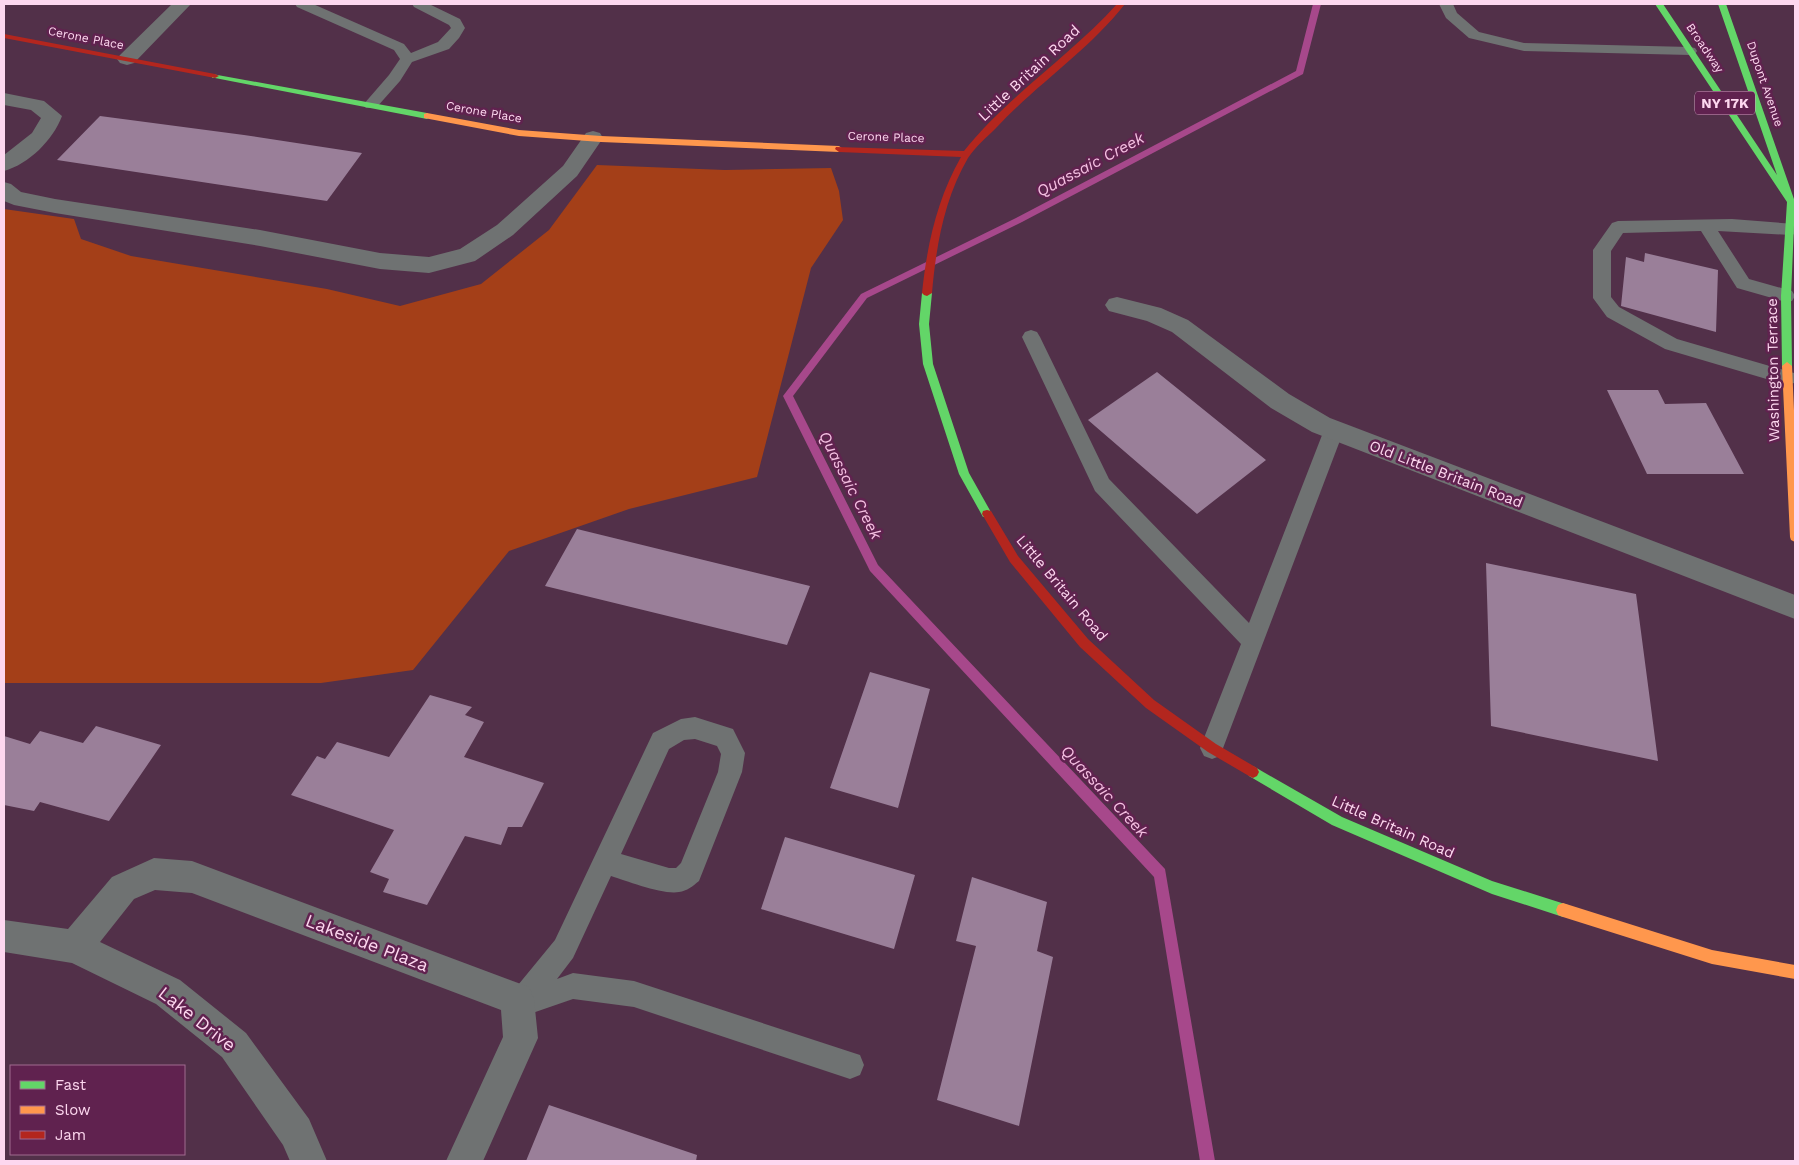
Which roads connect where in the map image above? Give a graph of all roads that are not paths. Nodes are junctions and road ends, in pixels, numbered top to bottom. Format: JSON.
{"nodes":[{"id":1,"x":182,"y":4,"type":"edge"},
{"id":2,"x":302,"y":4,"type":"edge"},
{"id":3,"x":419,"y":4,"type":"edge"},
{"id":4,"x":1121,"y":4,"type":"edge"},
{"id":5,"x":1446,"y":4,"type":"edge"},
{"id":6,"x":1659,"y":4,"type":"edge"},
{"id":7,"x":1722,"y":4,"type":"edge"},
{"id":8,"x":4,"y":36,"type":"edge"},
{"id":9,"x":1690,"y":51,"type":"junction"},
{"id":10,"x":127,"y":59,"type":"junction"},
{"id":11,"x":407,"y":59,"type":"junction"},
{"id":12,"x":4,"y":99,"type":"edge"},
{"id":13,"x":371,"y":105,"type":"junction"},
{"id":14,"x":593,"y":138,"type":"junction"},
{"id":15,"x":968,"y":154,"type":"junction"},
{"id":16,"x":4,"y":164,"type":"edge"},
{"id":17,"x":4,"y":189,"type":"edge"},
{"id":18,"x":1794,"y":204,"type":"edge"},
{"id":19,"x":1706,"y":225,"type":"junction"},
{"id":20,"x":1791,"y":228,"type":"junction"},
{"id":21,"x":1786,"y":296,"type":"junction"},
{"id":22,"x":1117,"y":305,"type":"dead end"},
{"id":23,"x":1031,"y":337,"type":"dead end"},
{"id":24,"x":1787,"y":378,"type":"junction"},
{"id":25,"x":1334,"y":430,"type":"junction"},
{"id":26,"x":1795,"y":534,"type":"edge"},
{"id":27,"x":1795,"y":607,"type":"edge"},
{"id":28,"x":1252,"y":641,"type":"junction"},
{"id":29,"x":1212,"y":748,"type":"junction"},
{"id":30,"x":604,"y":862,"type":"junction"},
{"id":31,"x":4,"y":936,"type":"edge"},
{"id":32,"x":75,"y":947,"type":"junction"},
{"id":33,"x":1795,"y":972,"type":"edge"},
{"id":34,"x":518,"y":1005,"type":"junction"},
{"id":35,"x":850,"y":1065,"type":"dead end"},
{"id":36,"x":309,"y":1161,"type":"edge"},
{"id":37,"x":464,"y":1161,"type":"edge"}],
"edges":[{"from":1,"to":10,"type":"street"},
{"from":2,"to":11,"type":"lane"},
{"from":3,"to":11,"type":"lane"},
{"from":4,"to":15,"type":"street","name":"Little Britain Road"},
{"from":5,"to":9,"type":"lane"},
{"from":6,"to":9,"type":"street","name":"Broadway","number":"NY 17K"},
{"from":7,"to":18,"type":"street","name":"Dupont Avenue"},
{"from":8,"to":10,"type":"street","name":"Cerone Place"},
{"from":9,"to":18,"type":"street","name":"Broadway","number":"NY 17K"},
{"from":10,"to":13,"type":"street","name":"Cerone Place"},
{"from":11,"to":13,"type":"lane"},
{"from":12,"to":16,"type":"street"},
{"from":13,"to":14,"type":"street","name":"Cerone Place"},
{"from":14,"to":15,"type":"street","name":"Cerone Place"},
{"from":14,"to":17,"type":"street"},
{"from":15,"to":29,"type":"street","name":"Little Britain Road"},
{"from":18,"to":20,"type":"street","name":"Washington Terrace"},
{"from":19,"to":20,"type":"lane"},
{"from":19,"to":21,"type":"lane"},
{"from":19,"to":24,"type":"lane"},
{"from":20,"to":21,"type":"street","name":"Washington Terrace"},
{"from":21,"to":24,"type":"street","name":"Washington Terrace"},
{"from":22,"to":25,"type":"street","name":"Old Little Britain Road"},
{"from":23,"to":28,"type":"lane"},
{"from":24,"to":26,"type":"street","name":"Washington Terrace"},
{"from":25,"to":27,"type":"street","name":"Old Little Britain Road"},
{"from":25,"to":28,"type":"lane"},
{"from":28,"to":29,"type":"lane"},
{"from":29,"to":33,"type":"street","name":"Little Britain Road"},
{"from":30,"to":30,"type":"lane"},
{"from":30,"to":34,"type":"lane"},
{"from":31,"to":32,"type":"street","name":"Lake Drive"},
{"from":32,"to":34,"type":"street","name":"Lakeside Plaza"},
{"from":32,"to":36,"type":"street","name":"Lake Drive"},
{"from":34,"to":35,"type":"lane"},
{"from":34,"to":37,"type":"street"}]}
